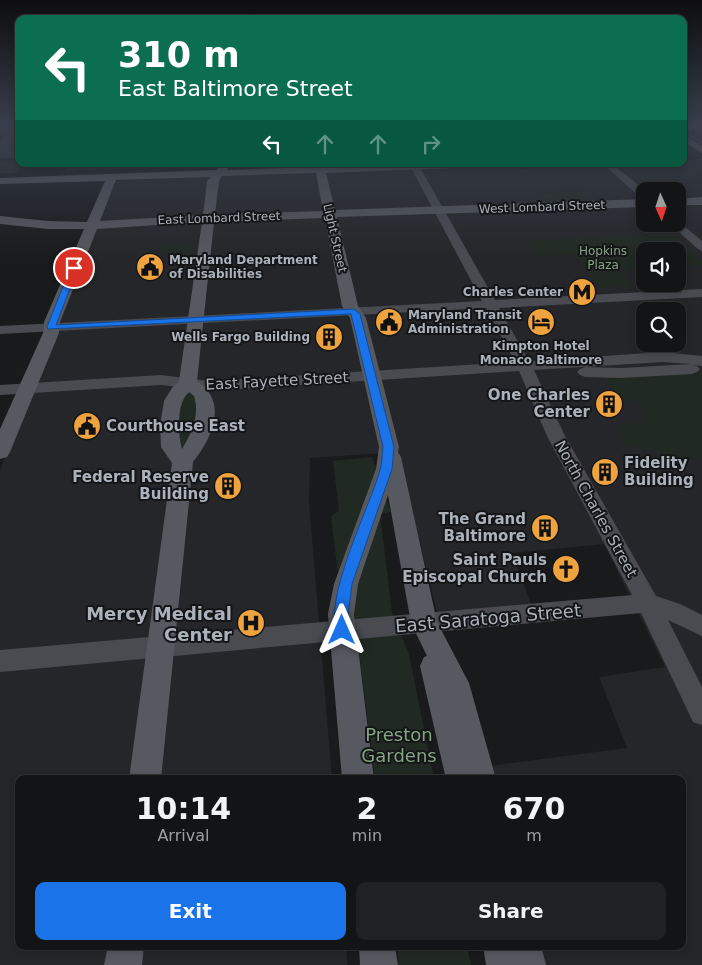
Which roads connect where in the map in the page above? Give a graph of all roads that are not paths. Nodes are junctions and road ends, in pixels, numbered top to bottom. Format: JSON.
{"nodes":[{"id":1,"x":206,"y":169,"type":"edge"},
{"id":2,"x":219,"y":169,"type":"edge"},
{"id":3,"x":320,"y":169,"type":"edge"},
{"id":4,"x":416,"y":169,"type":"edge"},
{"id":5,"x":613,"y":169,"type":"edge"},
{"id":6,"x":112,"y":177,"type":"junction"},
{"id":7,"x":0,"y":181,"type":"edge"},
{"id":8,"x":636,"y":188,"type":"edge"},
{"id":9,"x":702,"y":201,"type":"edge"},
{"id":10,"x":686,"y":202,"type":"edge"},
{"id":11,"x":636,"y":203,"type":"edge"},
{"id":12,"x":439,"y":210,"type":"junction"},
{"id":13,"x":329,"y":214,"type":"junction"},
{"id":14,"x":207,"y":218,"type":"junction"},
{"id":15,"x":0,"y":220,"type":"edge"},
{"id":16,"x":92,"y":225,"type":"junction"},
{"id":17,"x":685,"y":232,"type":"edge"},
{"id":18,"x":702,"y":247,"type":"edge"},
{"id":19,"x":702,"y":286,"type":"edge"},
{"id":20,"x":702,"y":293,"type":"edge"},
{"id":21,"x":615,"y":298,"type":"junction"},
{"id":22,"x":491,"y":304,"type":"junction"},
{"id":23,"x":354,"y":311,"type":"junction"},
{"id":24,"x":195,"y":320,"type":"junction"},
{"id":25,"x":51,"y":327,"type":"junction"},
{"id":26,"x":0,"y":330,"type":"edge"},
{"id":27,"x":698,"y":360,"type":"edge"},
{"id":28,"x":524,"y":365,"type":"junction"},
{"id":29,"x":702,"y":369,"type":"edge"},
{"id":30,"x":372,"y":376,"type":"junction"},
{"id":31,"x":188,"y":383,"type":"junction"},
{"id":32,"x":26,"y":389,"type":"junction"},
{"id":33,"x":0,"y":390,"type":"edge"},
{"id":34,"x":389,"y":447,"type":"junction"},
{"id":35,"x":0,"y":452,"type":"edge"},
{"id":36,"x":183,"y":461,"type":"junction"},
{"id":37,"x":648,"y":603,"type":"junction"},
{"id":38,"x":417,"y":624,"type":"junction"},
{"id":39,"x":702,"y":626,"type":"edge"},
{"id":40,"x":342,"y":630,"type":"junction"},
{"id":41,"x":162,"y":647,"type":"junction"},
{"id":42,"x":0,"y":661,"type":"edge"},
{"id":43,"x":702,"y":714,"type":"edge"},
{"id":44,"x":146,"y":775,"type":"edge"},
{"id":45,"x":358,"y":775,"type":"edge"},
{"id":46,"x":461,"y":775,"type":"edge"},
{"id":47,"x":479,"y":775,"type":"edge"},
{"id":48,"x":125,"y":950,"type":"edge"},
{"id":49,"x":377,"y":950,"type":"edge"},
{"id":50,"x":502,"y":950,"type":"edge"},
{"id":51,"x":524,"y":950,"type":"edge"},
{"id":52,"x":123,"y":965,"type":"edge"},
{"id":53,"x":379,"y":965,"type":"edge"},
{"id":54,"x":505,"y":965,"type":"edge"},
{"id":55,"x":527,"y":965,"type":"edge"}],
"edges":[{"from":1,"to":6,"type":"main road"},
{"from":2,"to":14,"type":"main road"},
{"from":3,"to":13,"type":"main road","name":"Light Street"},
{"from":4,"to":12,"type":"main road"},
{"from":5,"to":8,"type":"main road"},
{"from":6,"to":7,"type":"main road"},
{"from":6,"to":16,"type":"main road"},
{"from":9,"to":10,"type":"main road"},
{"from":11,"to":12,"type":"main road","name":"West Lombard Street"},
{"from":12,"to":13,"type":"main road","name":"East Lombard Street"},
{"from":12,"to":22,"type":"main road"},
{"from":13,"to":14,"type":"main road","name":"East Lombard Street"},
{"from":13,"to":23,"type":"main road","name":"Light Street"},
{"from":14,"to":16,"type":"main road","name":"East Lombard Street"},
{"from":14,"to":24,"type":"main road"},
{"from":15,"to":16,"type":"main road","name":"East Lombard Street"},
{"from":16,"to":25,"type":"main road"},
{"from":17,"to":18,"type":"main road"},
{"from":19,"to":21,"type":"main road"},
{"from":20,"to":21,"type":"main road"},
{"from":21,"to":22,"type":"main road"},
{"from":22,"to":23,"type":"main road"},
{"from":22,"to":28,"type":"main road","name":"North Charles Street"},
{"from":23,"to":24,"type":"main road"},
{"from":23,"to":30,"type":"main road","name":"Light Street"},
{"from":24,"to":25,"type":"main road"},
{"from":24,"to":31,"type":"main road"},
{"from":25,"to":26,"type":"main road"},
{"from":25,"to":32,"type":"main road"},
{"from":27,"to":28,"type":"main road"},
{"from":28,"to":29,"type":"main road","name":"East Fayette Street"},
{"from":28,"to":30,"type":"main road","name":"East Fayette Street"},
{"from":28,"to":37,"type":"main road","name":"North Charles Street"},
{"from":30,"to":31,"type":"main road","name":"East Fayette Street"},
{"from":30,"to":34,"type":"main road","name":"Light Street"},
{"from":31,"to":32,"type":"main road","name":"East Fayette Street"},
{"from":31,"to":36,"type":"main road"},
{"from":31,"to":36,"type":"main road"},
{"from":32,"to":33,"type":"main road","name":"East Fayette Street"},
{"from":32,"to":35,"type":"main road"},
{"from":34,"to":38,"type":"main road","name":"Light Street"},
{"from":34,"to":40,"type":"main road"},
{"from":36,"to":41,"type":"main road"},
{"from":37,"to":38,"type":"main road","name":"East Saratoga Street"},
{"from":37,"to":39,"type":"main road"},
{"from":37,"to":43,"type":"main road","name":"North Charles Street"},
{"from":38,"to":40,"type":"main road","name":"East Saratoga Street"},
{"from":38,"to":46,"type":"main road"},
{"from":38,"to":47,"type":"main road"},
{"from":40,"to":41,"type":"main road","name":"East Saratoga Street"},
{"from":40,"to":45,"type":"main road"},
{"from":41,"to":42,"type":"main road","name":"East Saratoga Street"},
{"from":41,"to":44,"type":"main road"},
{"from":48,"to":52,"type":"main road"},
{"from":49,"to":53,"type":"main road"},
{"from":50,"to":54,"type":"main road"},
{"from":51,"to":55,"type":"main road"}]}
